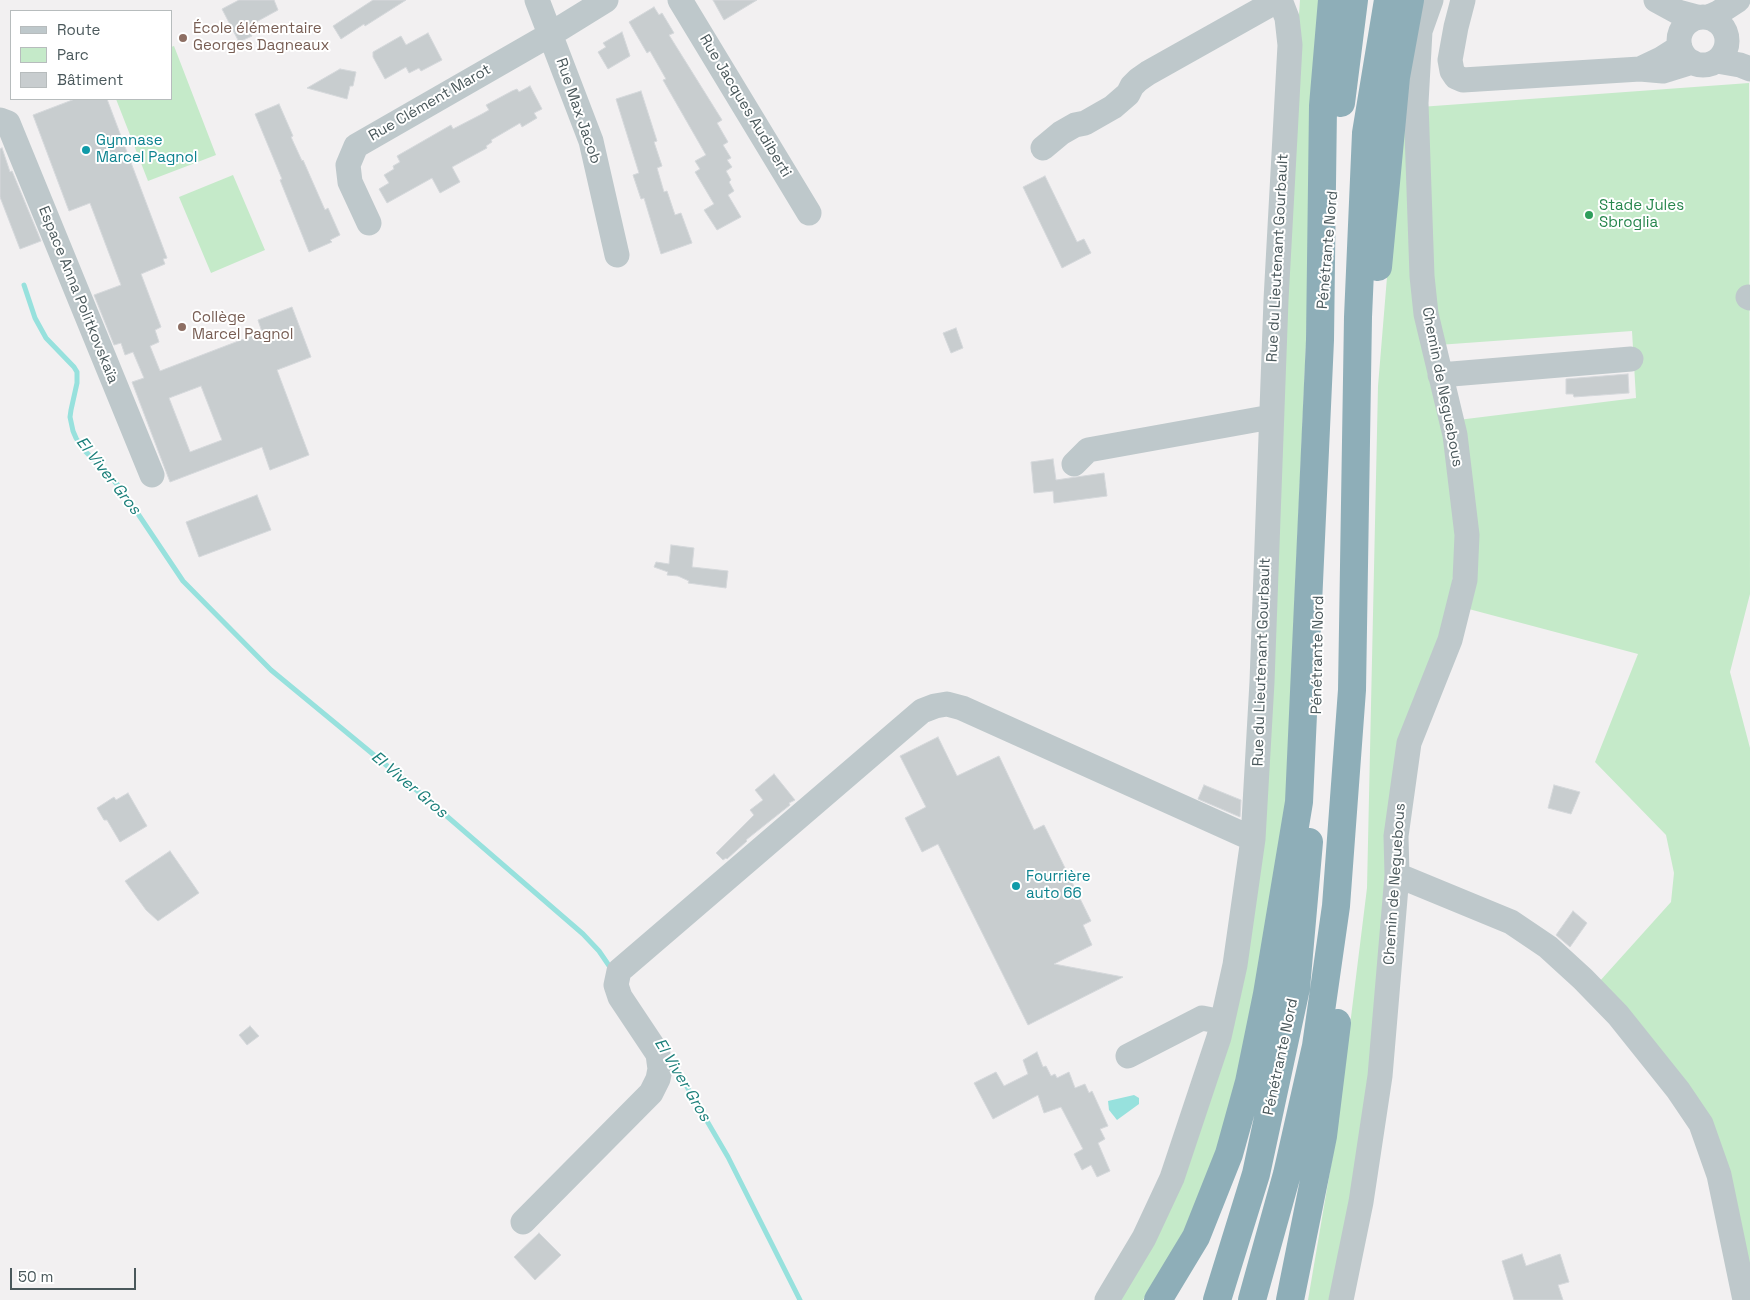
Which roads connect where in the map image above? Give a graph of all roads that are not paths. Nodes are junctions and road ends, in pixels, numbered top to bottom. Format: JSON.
{"nodes":[{"id":1,"x":537,"y":0,"type":"edge"},
{"id":2,"x":606,"y":0,"type":"edge"},
{"id":3,"x":680,"y":0,"type":"edge"},
{"id":4,"x":1279,"y":0,"type":"edge"},
{"id":5,"x":1332,"y":0,"type":"edge"},
{"id":6,"x":1354,"y":0,"type":"edge"},
{"id":7,"x":1388,"y":0,"type":"edge"},
{"id":8,"x":1410,"y":0,"type":"edge"},
{"id":9,"x":1432,"y":0,"type":"edge"},
{"id":10,"x":1464,"y":0,"type":"edge"},
{"id":11,"x":1658,"y":2,"type":"edge"},
{"id":12,"x":1736,"y":2,"type":"edge"},
{"id":13,"x":551,"y":34,"type":"junction"},
{"id":14,"x":1701,"y":34,"type":"junction"},
{"id":15,"x":1750,"y":55,"type":"edge"},
{"id":16,"x":1750,"y":69,"type":"edge"},
{"id":17,"x":0,"y":120,"type":"edge"},
{"id":18,"x":1043,"y":148,"type":"dead end"},
{"id":19,"x":809,"y":213,"type":"dead end"},
{"id":20,"x":369,"y":223,"type":"dead end"},
{"id":21,"x":617,"y":255,"type":"dead end"},
{"id":22,"x":1320,"y":340,"type":"junction"},
{"id":23,"x":1631,"y":359,"type":"dead end"},
{"id":24,"x":1440,"y":374,"type":"junction"},
{"id":25,"x":1271,"y":417,"type":"junction"},
{"id":26,"x":1074,"y":464,"type":"dead end"},
{"id":27,"x":152,"y":475,"type":"dead end"},
{"id":28,"x":1355,"y":570,"type":"junction"},
{"id":29,"x":1352,"y":690,"type":"junction"},
{"id":30,"x":1253,"y":839,"type":"junction"},
{"id":31,"x":1397,"y":875,"type":"junction"},
{"id":32,"x":1222,"y":1022,"type":"junction"},
{"id":33,"x":1128,"y":1056,"type":"dead end"},
{"id":34,"x":523,"y":1222,"type":"dead end"},
{"id":35,"x":1107,"y":1300,"type":"edge"},
{"id":36,"x":1158,"y":1300,"type":"edge"},
{"id":37,"x":1217,"y":1300,"type":"edge"},
{"id":38,"x":1252,"y":1300,"type":"edge"},
{"id":39,"x":1290,"y":1300,"type":"edge"},
{"id":40,"x":1340,"y":1300,"type":"edge"},
{"id":41,"x":1745,"y":1300,"type":"edge"}],
"edges":[{"from":1,"to":13,"type":"street","name":"Rue Max Jacob"},
{"from":2,"to":13,"type":"street","name":"Rue Clément Marot"},
{"from":3,"to":19,"type":"street","name":"Rue Jacques Audiberti"},
{"from":4,"to":18,"type":"street"},
{"from":4,"to":25,"type":"street","name":"Rue du Lieutenant Gourbault"},
{"from":5,"to":22,"type":"highway"},
{"from":6,"to":22,"type":"highway","name":"Pénétrante Nord"},
{"from":7,"to":28,"type":"highway","name":"Pénétrante Nord"},
{"from":8,"to":28,"type":"highway"},
{"from":9,"to":24,"type":"street","name":"Chemin de Neguebous"},
{"from":10,"to":14,"type":"street"},
{"from":11,"to":14,"type":"street"},
{"from":12,"to":14,"type":"street"},
{"from":13,"to":20,"type":"street","name":"Rue Clément Marot"},
{"from":13,"to":21,"type":"street","name":"Rue Max Jacob"},
{"from":14,"to":15,"type":"street"},
{"from":14,"to":16,"type":"street"},
{"from":17,"to":27,"type":"street","name":"Espace Anna Politkovskaïa"},
{"from":22,"to":36,"type":"highway"},
{"from":22,"to":37,"type":"highway","name":"Pénétrante Nord"},
{"from":23,"to":24,"type":"street"},
{"from":24,"to":31,"type":"street","name":"Chemin de Neguebous"},
{"from":25,"to":26,"type":"street"},
{"from":25,"to":30,"type":"street","name":"Rue du Lieutenant Gourbault"},
{"from":28,"to":29,"type":"highway","name":"Pénétrante Nord"},
{"from":29,"to":38,"type":"highway","name":"Pénétrante Nord"},
{"from":29,"to":39,"type":"highway"},
{"from":30,"to":32,"type":"street","name":"Rue du Lieutenant Gourbault"},
{"from":30,"to":34,"type":"street"},
{"from":31,"to":40,"type":"street","name":"Chemin de Neguebous"},
{"from":31,"to":41,"type":"street"},
{"from":32,"to":33,"type":"street"},
{"from":32,"to":35,"type":"street","name":"Rue du Lieutenant Gourbault"}]}
